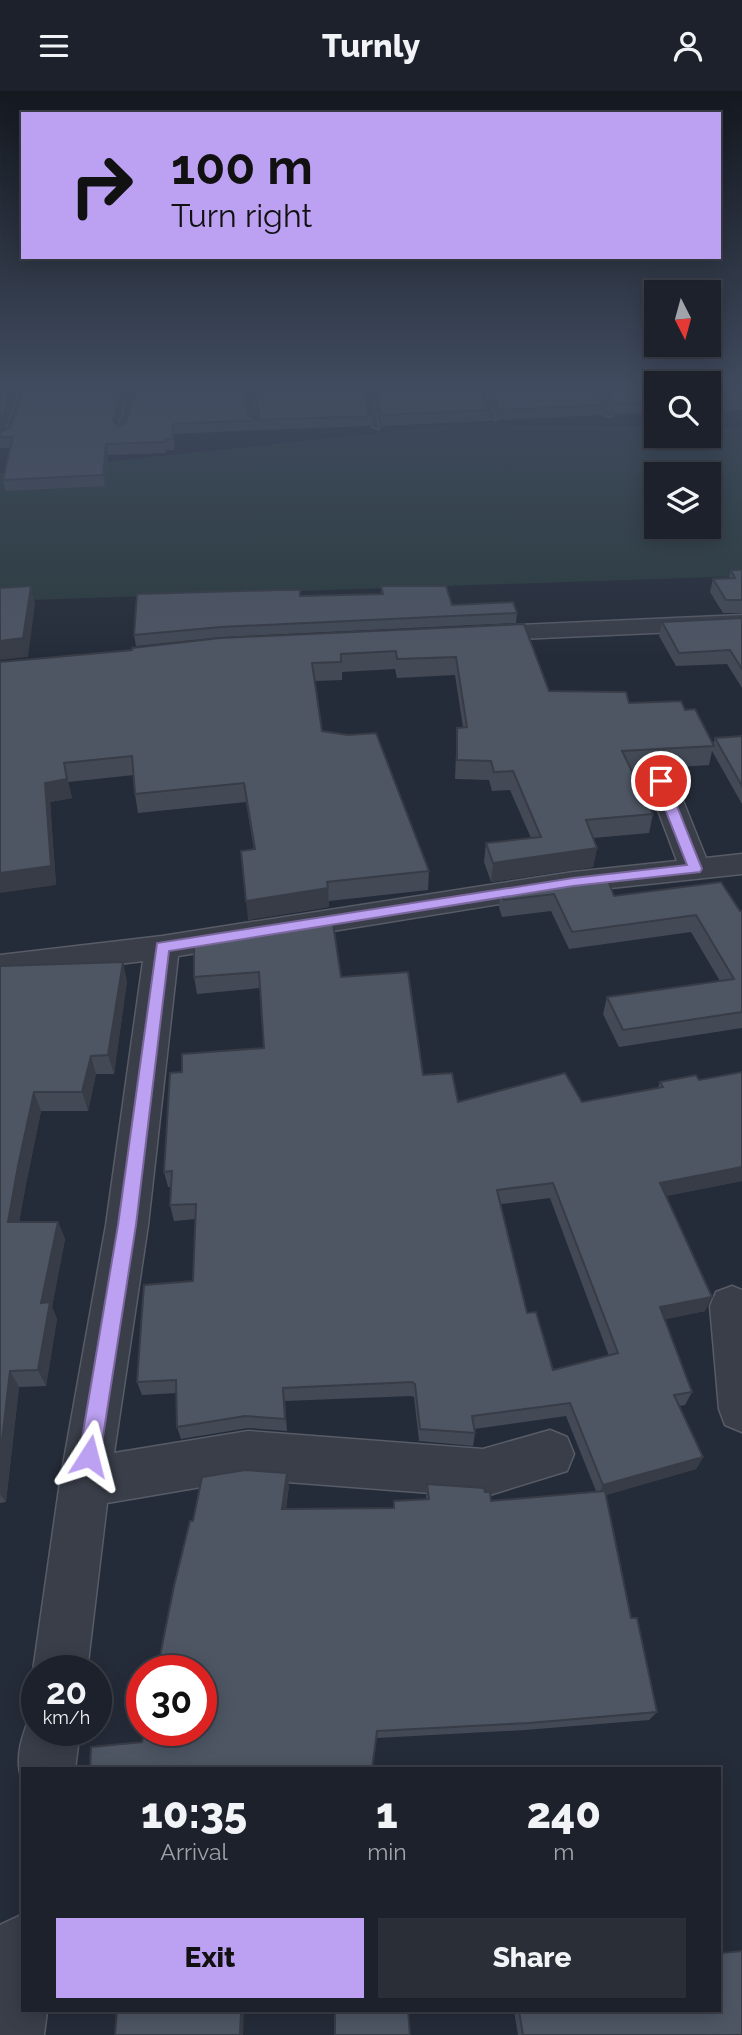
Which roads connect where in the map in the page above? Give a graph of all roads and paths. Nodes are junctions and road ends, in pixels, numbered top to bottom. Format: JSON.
{"nodes":[{"id":1,"x":742,"y":622,"type":"edge"},
{"id":2,"x":459,"y":635,"type":"edge"},
{"id":3,"x":661,"y":781,"type":"dead end"},
{"id":4,"x":742,"y":865,"type":"edge"},
{"id":5,"x":695,"y":869,"type":"junction"},
{"id":6,"x":162,"y":947,"type":"junction"},
{"id":7,"x":0,"y":967,"type":"edge"},
{"id":8,"x":732,"y":1306,"type":"dead end"},
{"id":9,"x":742,"y":1409,"type":"edge"},
{"id":10,"x":550,"y":1454,"type":"dead end"},
{"id":11,"x":85,"y":1482,"type":"junction"},
{"id":12,"x":62,"y":1655,"type":"edge"},
{"id":13,"x":49,"y":1746,"type":"edge"},
{"id":14,"x":46,"y":1767,"type":"edge"},
{"id":15,"x":21,"y":1960,"type":"edge"},
{"id":16,"x":11,"y":2035,"type":"edge"}],
"edges":[{"from":1,"to":2,"type":"street"},
{"from":3,"to":5,"type":"street"},
{"from":4,"to":5,"type":"street"},
{"from":5,"to":6,"type":"street"},
{"from":6,"to":7,"type":"street"},
{"from":6,"to":11,"type":"street"},
{"from":8,"to":9,"type":"street"},
{"from":10,"to":11,"type":"street"},
{"from":11,"to":12,"type":"street"},
{"from":13,"to":14,"type":"street"},
{"from":15,"to":16,"type":"street"}]}
